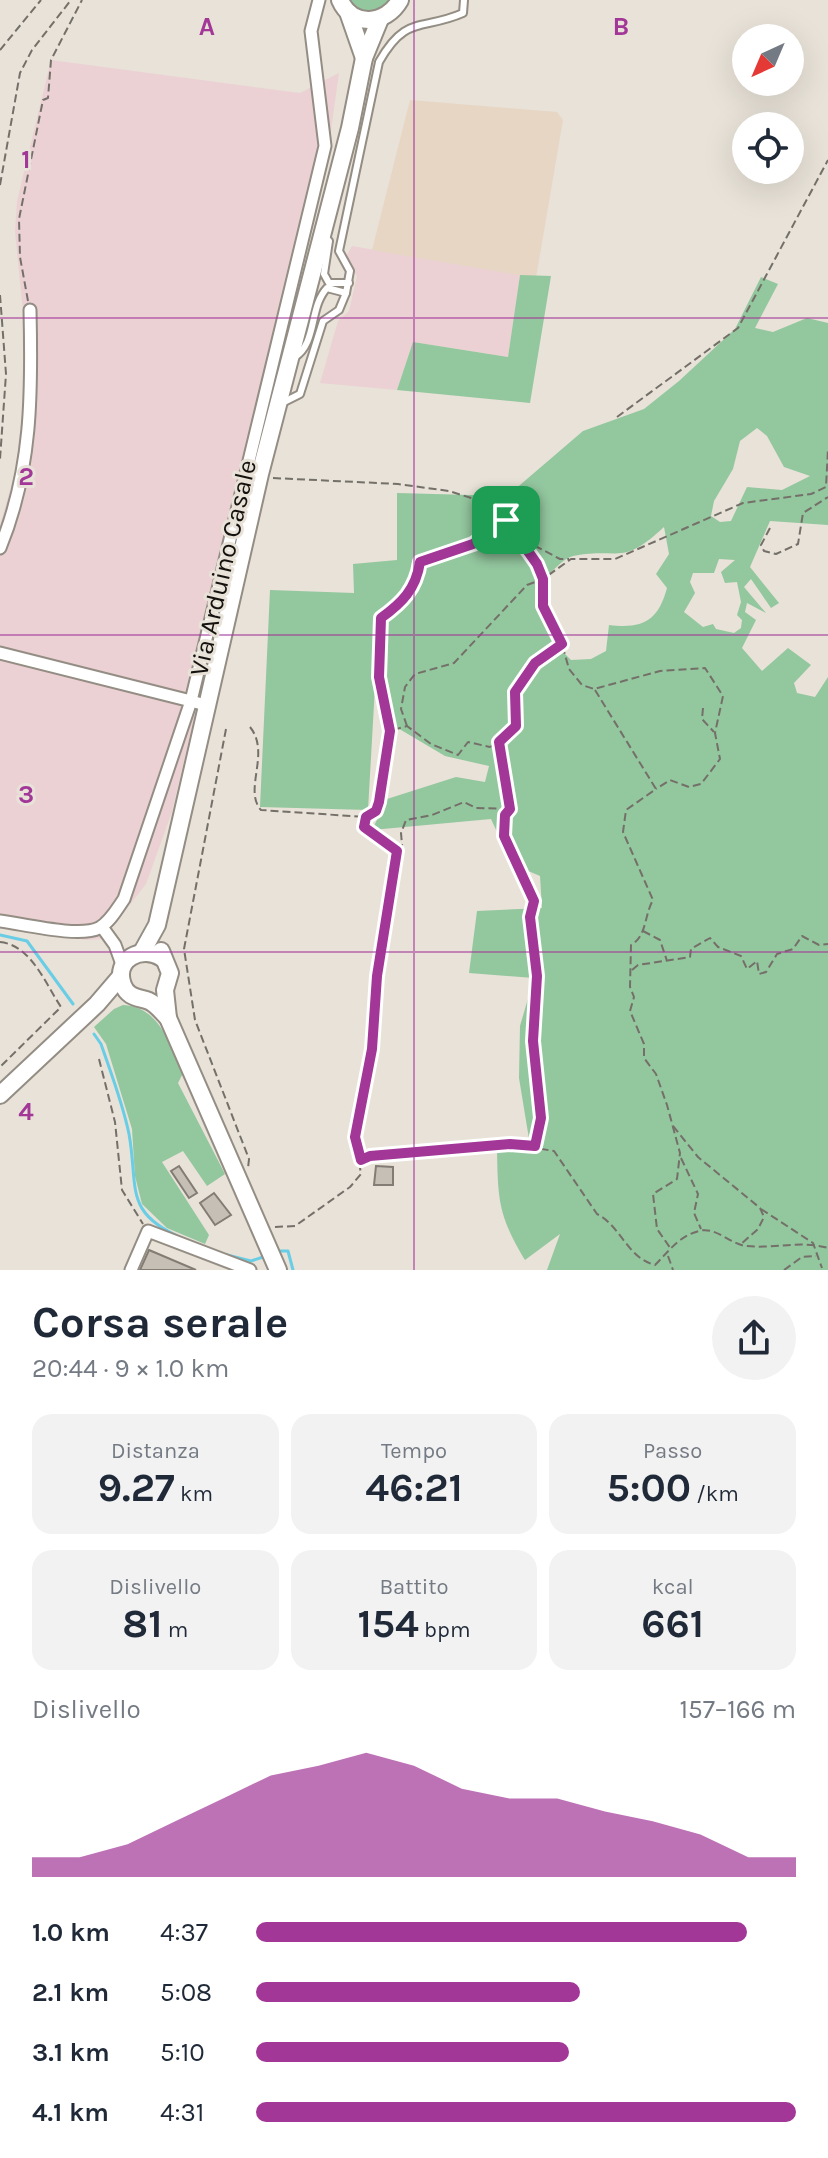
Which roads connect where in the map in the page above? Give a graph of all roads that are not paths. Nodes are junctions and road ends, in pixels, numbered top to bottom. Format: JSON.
{"nodes":[{"id":1,"x":320,"y":0,"type":"edge"},
{"id":2,"x":464,"y":0,"type":"edge"},
{"id":3,"x":401,"y":1,"type":"edge"},
{"id":4,"x":343,"y":6,"type":"edge"},
{"id":5,"x":380,"y":19,"type":"junction"},
{"id":6,"x":364,"y":58,"type":"junction"},
{"id":7,"x":323,"y":235,"type":"junction"},
{"id":8,"x":349,"y":283,"type":"junction"},
{"id":9,"x":346,"y":293,"type":"junction"},
{"id":10,"x":30,"y":310,"type":"road end"},
{"id":11,"x":292,"y":359,"type":"junction"},
{"id":12,"x":280,"y":404,"type":"junction"},
{"id":13,"x":0,"y":548,"type":"edge"},
{"id":14,"x":0,"y":653,"type":"edge"},
{"id":15,"x":191,"y":701,"type":"junction"},
{"id":16,"x":207,"y":714,"type":"junction"},
{"id":17,"x":0,"y":921,"type":"edge"},
{"id":18,"x":157,"y":925,"type":"junction"},
{"id":19,"x":102,"y":927,"type":"junction"},
{"id":20,"x":162,"y":958,"type":"junction"},
{"id":21,"x":129,"y":968,"type":"junction"},
{"id":22,"x":165,"y":990,"type":"junction"},
{"id":23,"x":148,"y":1000,"type":"junction"},
{"id":24,"x":168,"y":1018,"type":"junction"},
{"id":25,"x":0,"y":1095,"type":"edge"},
{"id":26,"x":273,"y":1263,"type":"edge"},
{"id":27,"x":131,"y":1270,"type":"edge"},
{"id":28,"x":250,"y":1270,"type":"edge"}],
"edges":[{"from":1,"to":4,"type":"street"},
{"from":1,"to":15,"type":"street","name":"Via Arduino Casale"},
{"from":2,"to":8,"type":"lane"},
{"from":3,"to":5,"type":"main road"},
{"from":4,"to":5,"type":"main road"},
{"from":4,"to":6,"type":"main road"},
{"from":5,"to":6,"type":"main road"},
{"from":6,"to":7,"type":"main road","name":"Via Arduino Casale"},
{"from":7,"to":8,"type":"lane"},
{"from":7,"to":11,"type":"main road","name":"Via Arduino Casale"},
{"from":8,"to":9,"type":"lane"},
{"from":9,"to":11,"type":"lane"},
{"from":9,"to":12,"type":"lane"},
{"from":10,"to":13,"type":"street"},
{"from":11,"to":12,"type":"main road","name":"Via Arduino Casale"},
{"from":12,"to":16,"type":"main road","name":"Via Arduino Casale"},
{"from":14,"to":15,"type":"street"},
{"from":15,"to":16,"type":"street","name":"Via Arduino Casale"},
{"from":15,"to":19,"type":"street"},
{"from":16,"to":18,"type":"main road","name":"Via Arduino Casale"},
{"from":17,"to":19,"type":"street"},
{"from":18,"to":20,"type":"main road"},
{"from":18,"to":21,"type":"main road"},
{"from":19,"to":21,"type":"street"},
{"from":20,"to":21,"type":"main road"},
{"from":20,"to":22,"type":"main road"},
{"from":21,"to":23,"type":"main road"},
{"from":21,"to":25,"type":"main road"},
{"from":22,"to":23,"type":"main road"},
{"from":22,"to":24,"type":"main road"},
{"from":23,"to":24,"type":"main road"},
{"from":24,"to":26,"type":"main road"},
{"from":27,"to":28,"type":"street"}]}
